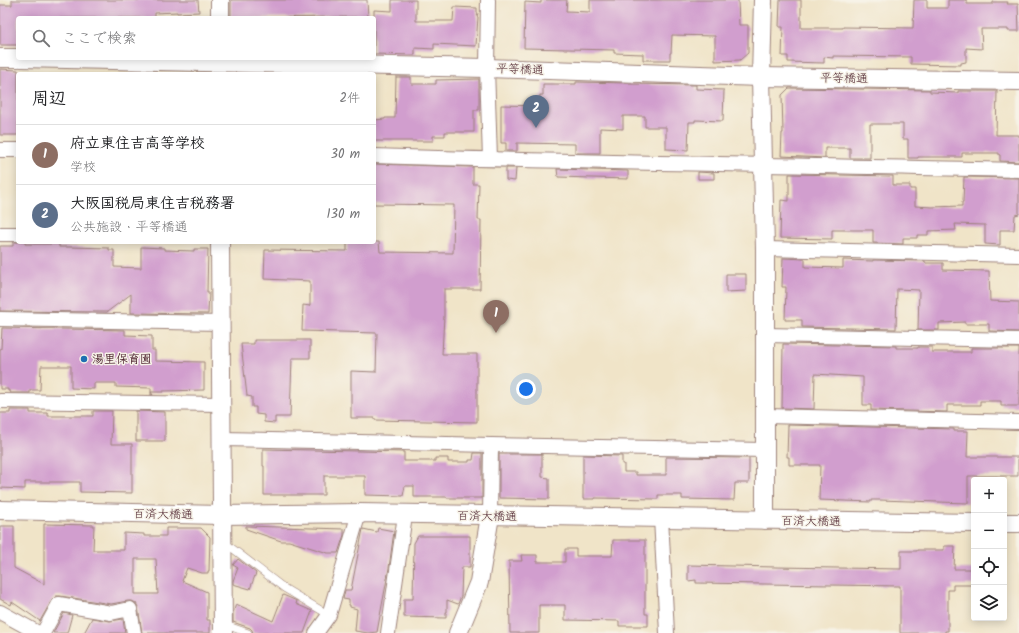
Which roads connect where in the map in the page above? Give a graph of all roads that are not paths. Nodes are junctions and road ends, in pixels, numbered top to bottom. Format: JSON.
{"nodes":[{"id":1,"x":220,"y":0,"type":"edge"},
{"id":2,"x":488,"y":0,"type":"edge"},
{"id":3,"x":763,"y":0,"type":"edge"},
{"id":4,"x":220,"y":16,"type":"edge"},
{"id":5,"x":0,"y":58,"type":"edge"},
{"id":6,"x":16,"y":58,"type":"edge"},
{"id":7,"x":79,"y":60,"type":"edge"},
{"id":8,"x":220,"y":65,"type":"edge"},
{"id":9,"x":487,"y":68,"type":"junction"},
{"id":10,"x":761,"y":77,"type":"junction"},
{"id":11,"x":1019,"y":81,"type":"edge"},
{"id":12,"x":0,"y":150,"type":"edge"},
{"id":13,"x":16,"y":150,"type":"edge"},
{"id":14,"x":376,"y":156,"type":"edge"},
{"id":15,"x":490,"y":160,"type":"junction"},
{"id":16,"x":764,"y":164,"type":"junction"},
{"id":17,"x":1019,"y":170,"type":"edge"},
{"id":18,"x":0,"y":234,"type":"edge"},
{"id":19,"x":16,"y":234,"type":"edge"},
{"id":20,"x":220,"y":244,"type":"edge"},
{"id":21,"x":765,"y":249,"type":"junction"},
{"id":22,"x":1019,"y":255,"type":"edge"},
{"id":23,"x":0,"y":319,"type":"edge"},
{"id":24,"x":221,"y":323,"type":"junction"},
{"id":25,"x":765,"y":335,"type":"junction"},
{"id":26,"x":1019,"y":340,"type":"edge"},
{"id":27,"x":0,"y":401,"type":"edge"},
{"id":28,"x":221,"y":404,"type":"junction"},
{"id":29,"x":765,"y":416,"type":"junction"},
{"id":30,"x":1019,"y":422,"type":"edge"},
{"id":31,"x":222,"y":438,"type":"junction"},
{"id":32,"x":491,"y":445,"type":"junction"},
{"id":33,"x":765,"y":450,"type":"junction"},
{"id":34,"x":0,"y":510,"type":"edge"},
{"id":35,"x":359,"y":513,"type":"junction"},
{"id":36,"x":221,"y":515,"type":"junction"},
{"id":37,"x":405,"y":515,"type":"junction"},
{"id":38,"x":490,"y":516,"type":"junction"},
{"id":39,"x":661,"y":518,"type":"junction"},
{"id":40,"x":765,"y":520,"type":"junction"},
{"id":41,"x":971,"y":523,"type":"edge"},
{"id":42,"x":1007,"y":523,"type":"edge"},
{"id":43,"x":1019,"y":523,"type":"edge"},
{"id":44,"x":222,"y":541,"type":"junction"},
{"id":45,"x":0,"y":612,"type":"edge"},
{"id":46,"x":329,"y":615,"type":"junction"},
{"id":47,"x":223,"y":628,"type":"edge"},
{"id":48,"x":321,"y":631,"type":"edge"},
{"id":49,"x":38,"y":633,"type":"edge"},
{"id":50,"x":43,"y":633,"type":"edge"},
{"id":51,"x":134,"y":633,"type":"edge"},
{"id":52,"x":248,"y":633,"type":"edge"},
{"id":53,"x":388,"y":633,"type":"edge"},
{"id":54,"x":458,"y":633,"type":"edge"},
{"id":55,"x":667,"y":633,"type":"edge"}],
"edges":[{"from":1,"to":4,"type":"street"},
{"from":2,"to":9,"type":"street"},
{"from":3,"to":10,"type":"street"},
{"from":5,"to":6,"type":"street"},
{"from":7,"to":8,"type":"street","name":"平等橋通"},
{"from":8,"to":9,"type":"street","name":"平等橋通"},
{"from":9,"to":10,"type":"street","name":"平等橋通"},
{"from":9,"to":15,"type":"street"},
{"from":10,"to":11,"type":"street","name":"平等橋通"},
{"from":10,"to":16,"type":"street"},
{"from":12,"to":13,"type":"street"},
{"from":14,"to":15,"type":"street"},
{"from":15,"to":16,"type":"street"},
{"from":16,"to":17,"type":"street"},
{"from":16,"to":21,"type":"street"},
{"from":18,"to":19,"type":"street"},
{"from":20,"to":24,"type":"street"},
{"from":21,"to":22,"type":"street"},
{"from":21,"to":25,"type":"street"},
{"from":23,"to":24,"type":"street"},
{"from":24,"to":28,"type":"street"},
{"from":25,"to":26,"type":"street"},
{"from":25,"to":29,"type":"street"},
{"from":27,"to":28,"type":"street"},
{"from":28,"to":31,"type":"street"},
{"from":29,"to":30,"type":"street"},
{"from":29,"to":33,"type":"street"},
{"from":31,"to":32,"type":"street"},
{"from":31,"to":36,"type":"street"},
{"from":32,"to":33,"type":"street"},
{"from":32,"to":38,"type":"street"},
{"from":33,"to":40,"type":"street"},
{"from":34,"to":36,"type":"street","name":"百済大橋通"},
{"from":35,"to":36,"type":"street","name":"百済大橋通"},
{"from":35,"to":37,"type":"street","name":"百済大橋通"},
{"from":35,"to":46,"type":"street"},
{"from":36,"to":44,"type":"street"},
{"from":37,"to":38,"type":"street","name":"百済大橋通"},
{"from":37,"to":53,"type":"street"},
{"from":38,"to":39,"type":"street","name":"百済大橋通"},
{"from":38,"to":54,"type":"street"},
{"from":39,"to":40,"type":"street","name":"百済大橋通"},
{"from":39,"to":55,"type":"street"},
{"from":40,"to":41,"type":"street","name":"百済大橋通"},
{"from":42,"to":43,"type":"street"},
{"from":44,"to":46,"type":"lane"},
{"from":44,"to":47,"type":"street"},
{"from":45,"to":49,"type":"street"},
{"from":46,"to":48,"type":"street"},
{"from":47,"to":52,"type":"lane"},
{"from":50,"to":51,"type":"street"}]}
